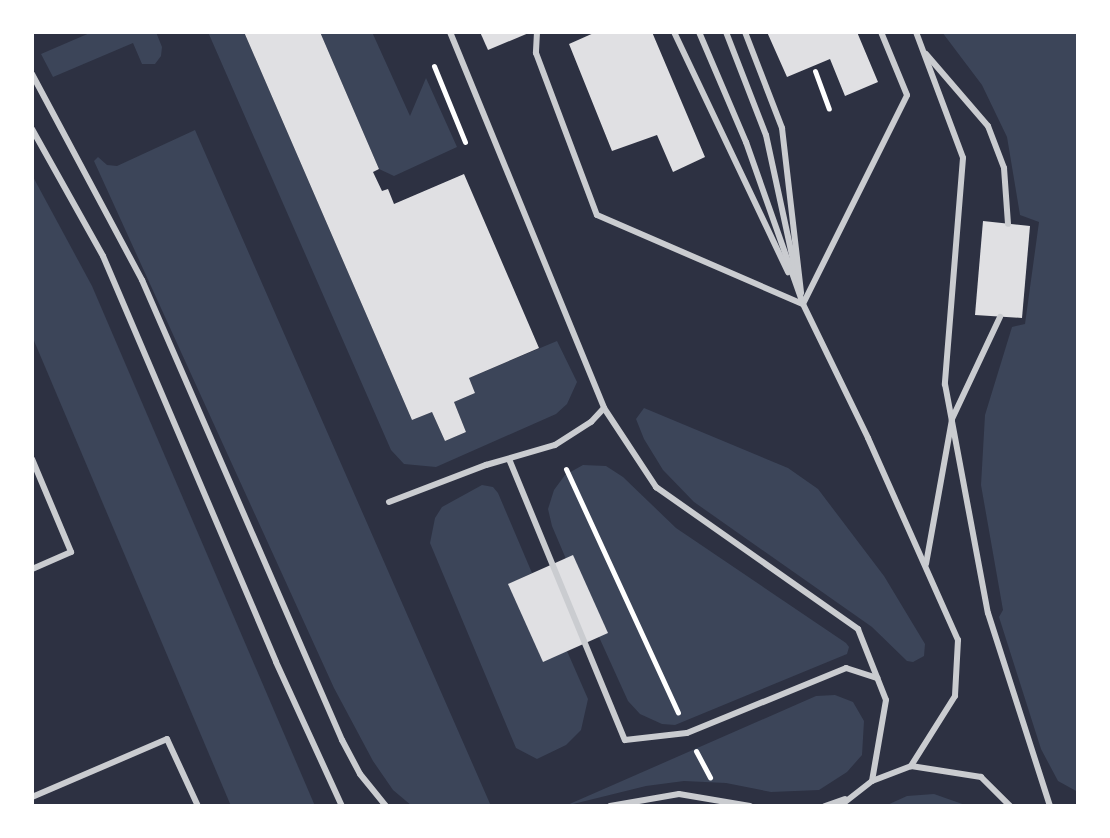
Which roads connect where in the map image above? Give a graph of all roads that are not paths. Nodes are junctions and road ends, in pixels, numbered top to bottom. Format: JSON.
{"nodes":[{"id":1,"x":450,"y":32,"type":"edge"},
{"id":2,"x":537,"y":32,"type":"edge"},
{"id":3,"x":674,"y":32,"type":"edge"},
{"id":4,"x":699,"y":32,"type":"edge"},
{"id":5,"x":726,"y":32,"type":"edge"},
{"id":6,"x":745,"y":32,"type":"edge"},
{"id":7,"x":881,"y":32,"type":"edge"},
{"id":8,"x":916,"y":32,"type":"edge"},
{"id":9,"x":924,"y":52,"type":"junction"},
{"id":10,"x":32,"y":74,"type":"edge"},
{"id":11,"x":32,"y":129,"type":"edge"},
{"id":12,"x":1008,"y":224,"type":"dead end"},
{"id":13,"x":803,"y":304,"type":"junction"},
{"id":14,"x":1000,"y":317,"type":"dead end"},
{"id":15,"x":604,"y":408,"type":"junction"},
{"id":16,"x":952,"y":419,"type":"junction"},
{"id":17,"x":32,"y":459,"type":"edge"},
{"id":18,"x":509,"y":459,"type":"junction"},
{"id":19,"x":389,"y":502,"type":"dead end"},
{"id":20,"x":926,"y":566,"type":"junction"},
{"id":21,"x":32,"y":569,"type":"edge"},
{"id":22,"x":877,"y":678,"type":"junction"},
{"id":23,"x":911,"y":766,"type":"junction"},
{"id":24,"x":872,"y":781,"type":"junction"},
{"id":25,"x":32,"y":797,"type":"edge"},
{"id":26,"x":843,"y":803,"type":"edge"},
{"id":27,"x":198,"y":806,"type":"edge"},
{"id":28,"x":342,"y":806,"type":"edge"},
{"id":29,"x":386,"y":806,"type":"edge"},
{"id":30,"x":610,"y":806,"type":"edge"},
{"id":31,"x":750,"y":806,"type":"edge"},
{"id":32,"x":825,"y":806,"type":"edge"},
{"id":33,"x":1010,"y":806,"type":"edge"},
{"id":34,"x":1050,"y":806,"type":"edge"}],
"edges":[{"from":1,"to":15,"type":"lane"},
{"from":2,"to":13,"type":"lane"},
{"from":3,"to":13,"type":"lane"},
{"from":4,"to":13,"type":"lane"},
{"from":5,"to":13,"type":"lane"},
{"from":6,"to":13,"type":"lane"},
{"from":7,"to":13,"type":"lane"},
{"from":8,"to":9,"type":"lane"},
{"from":9,"to":12,"type":"lane"},
{"from":9,"to":16,"type":"lane"},
{"from":10,"to":29,"type":"lane"},
{"from":11,"to":28,"type":"lane"},
{"from":13,"to":20,"type":"lane"},
{"from":14,"to":16,"type":"lane"},
{"from":15,"to":18,"type":"lane"},
{"from":15,"to":22,"type":"lane"},
{"from":16,"to":20,"type":"lane"},
{"from":16,"to":34,"type":"lane"},
{"from":17,"to":21,"type":"lane"},
{"from":18,"to":19,"type":"lane"},
{"from":18,"to":22,"type":"lane"},
{"from":20,"to":23,"type":"lane"},
{"from":22,"to":24,"type":"lane"},
{"from":23,"to":24,"type":"lane"},
{"from":23,"to":33,"type":"lane"},
{"from":24,"to":26,"type":"lane"},
{"from":25,"to":27,"type":"lane"},
{"from":26,"to":32,"type":"lane"},
{"from":30,"to":31,"type":"lane"}]}
